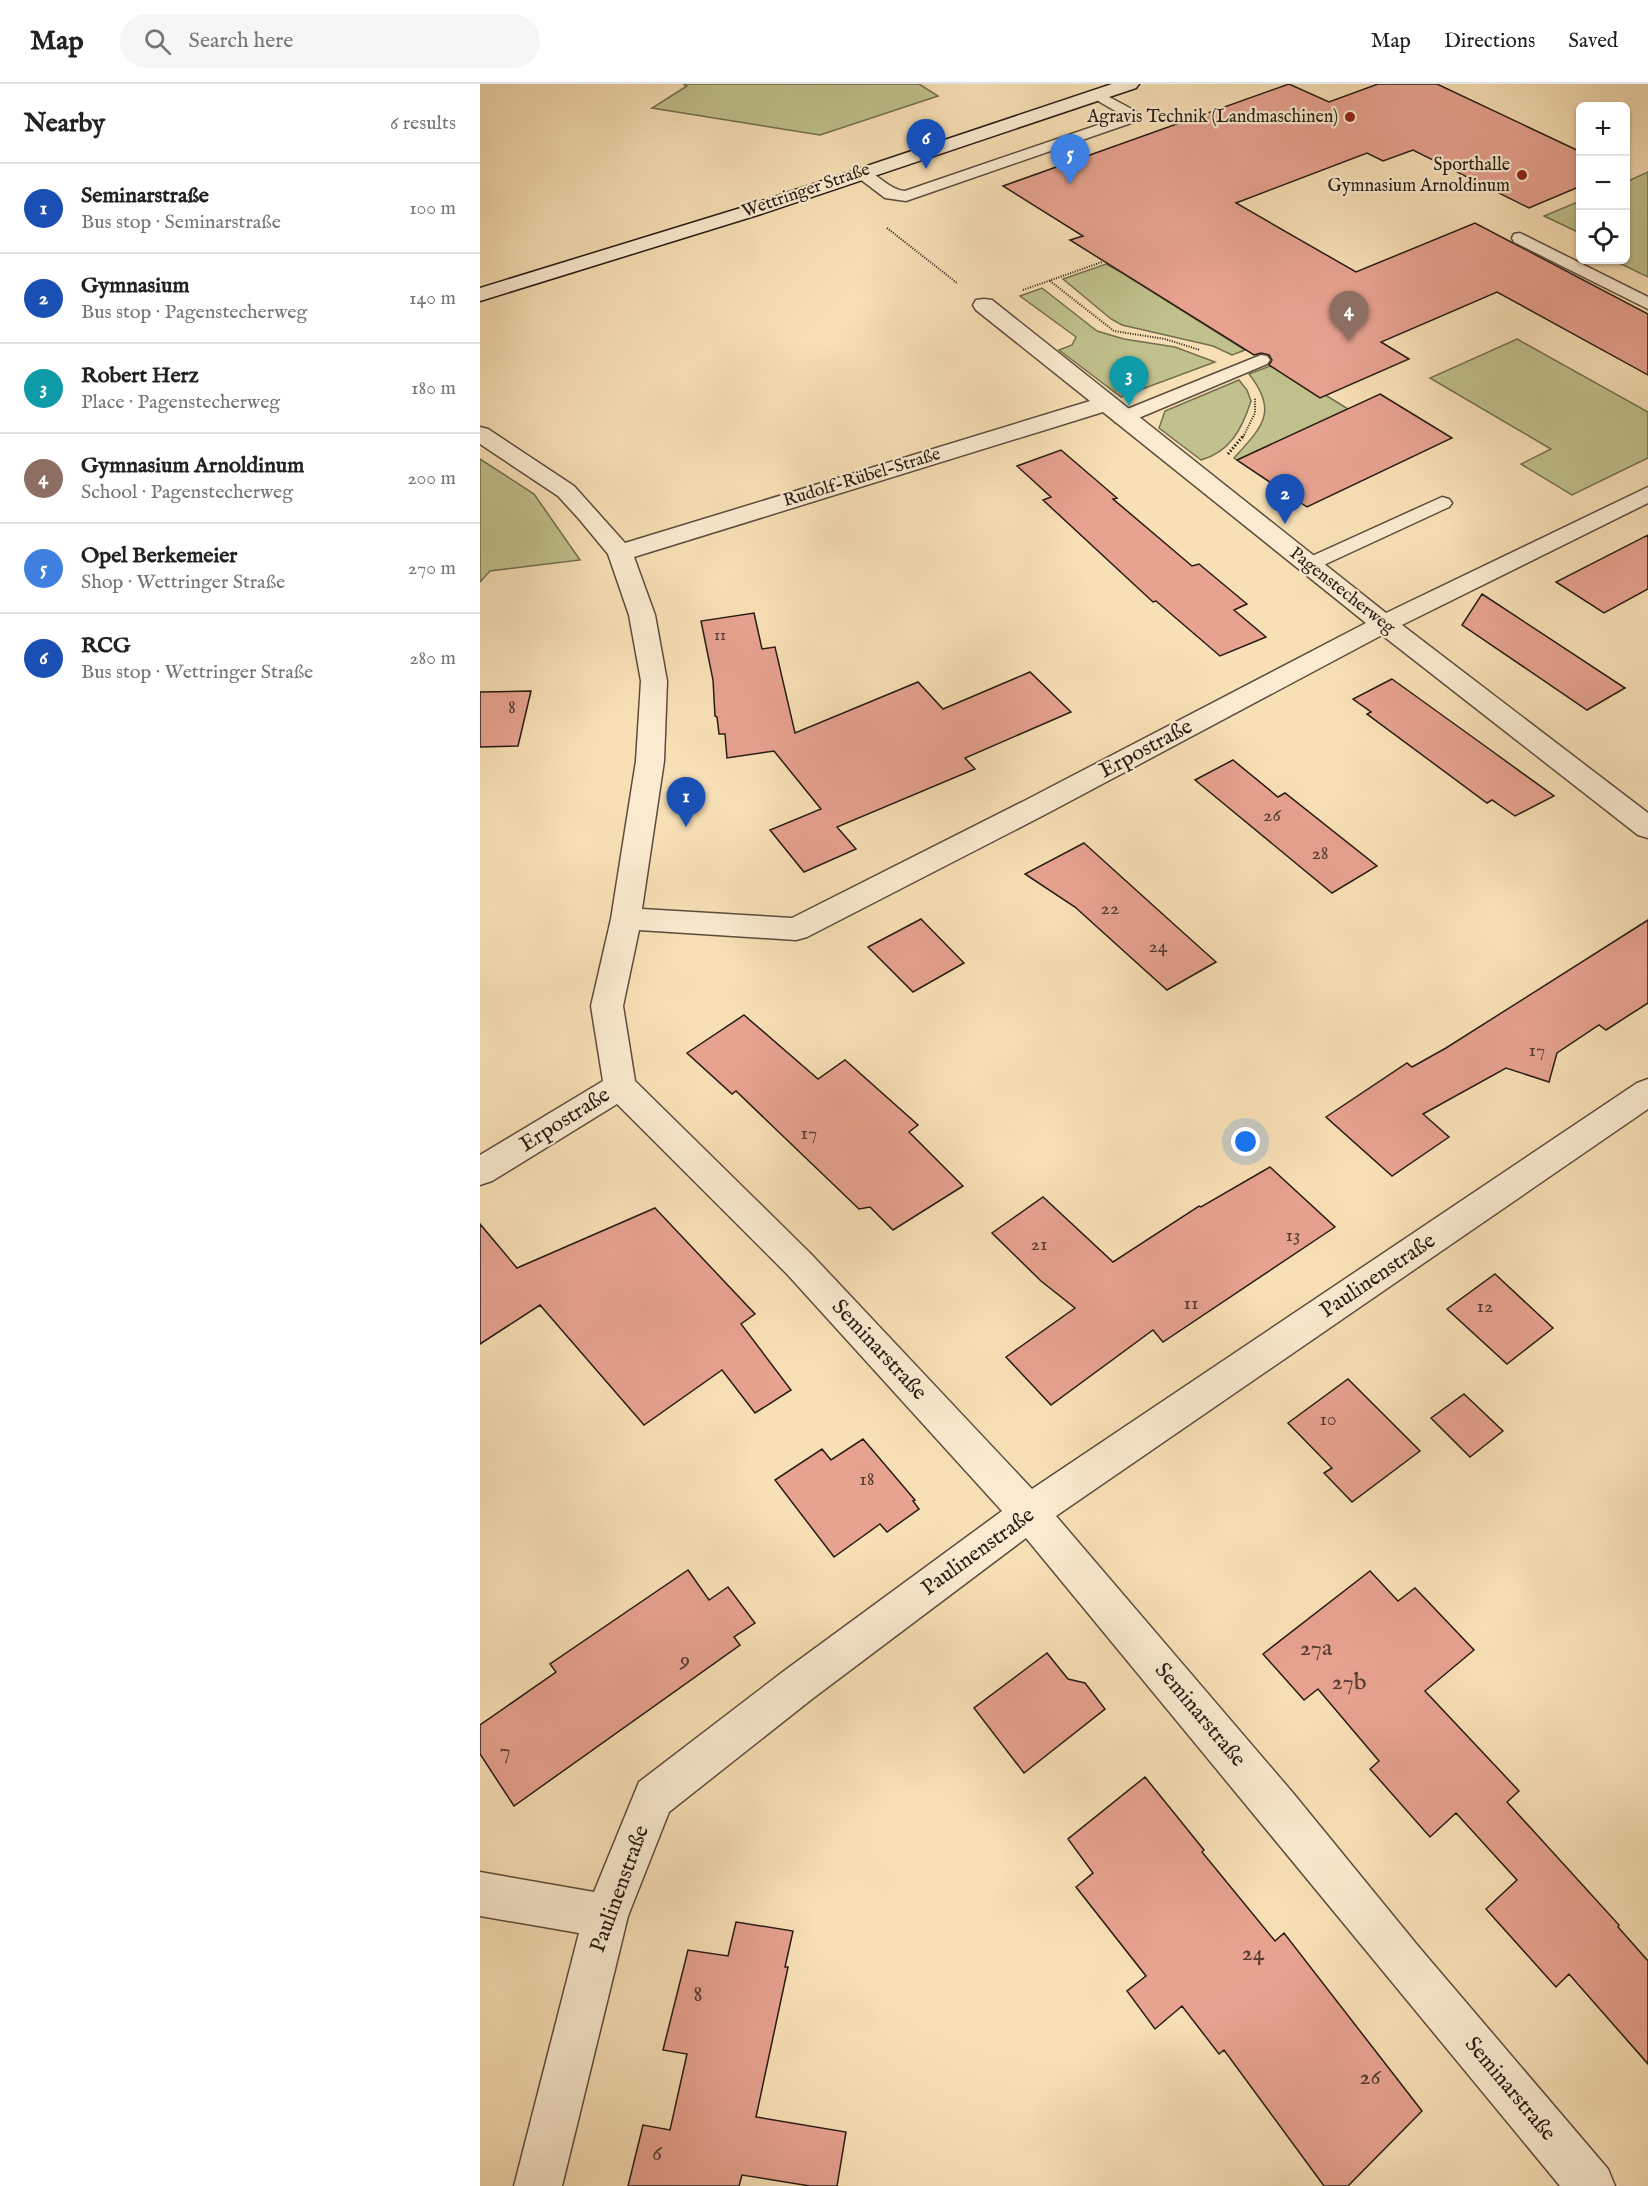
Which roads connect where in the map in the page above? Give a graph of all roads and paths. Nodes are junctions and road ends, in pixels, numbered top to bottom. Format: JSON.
{"nodes":[{"id":1,"x":1130,"y":84,"type":"edge"},
{"id":2,"x":1098,"y":95,"type":"junction"},
{"id":3,"x":860,"y":173,"type":"junction"},
{"id":4,"x":830,"y":183,"type":"junction"},
{"id":5,"x":1520,"y":238,"type":"dead end"},
{"id":6,"x":1102,"y":262,"type":"dead end"},
{"id":7,"x":480,"y":295,"type":"edge"},
{"id":8,"x":1648,"y":304,"type":"edge"},
{"id":9,"x":984,"y":305,"type":"junction"},
{"id":10,"x":1261,"y":360,"type":"dead end"},
{"id":11,"x":1113,"y":411,"type":"junction"},
{"id":12,"x":480,"y":434,"type":"edge"},
{"id":13,"x":1648,"y":495,"type":"edge"},
{"id":14,"x":1442,"y":503,"type":"dead end"},
{"id":15,"x":620,"y":552,"type":"junction"},
{"id":16,"x":1308,"y":565,"type":"junction"},
{"id":17,"x":1384,"y":624,"type":"junction"},
{"id":18,"x":1648,"y":828,"type":"edge"},
{"id":19,"x":626,"y":919,"type":"junction"},
{"id":20,"x":620,"y":1086,"type":"junction"},
{"id":21,"x":1648,"y":1092,"type":"edge"},
{"id":22,"x":480,"y":1172,"type":"edge"},
{"id":23,"x":1029,"y":1513,"type":"junction"},
{"id":24,"x":480,"y":1894,"type":"edge"},
{"id":25,"x":606,"y":1916,"type":"junction"},
{"id":26,"x":538,"y":2186,"type":"edge"},
{"id":27,"x":1591,"y":2186,"type":"edge"}],
"edges":[{"from":1,"to":2,"type":"street","name":"Wettringer Straße"},
{"from":2,"to":3,"type":"street","name":"Wettringer Straße"},
{"from":2,"to":3,"type":"lane"},
{"from":3,"to":4,"type":"street","name":"Wettringer Straße"},
{"from":4,"to":7,"type":"street","name":"Wettringer Straße"},
{"from":4,"to":9,"type":"path"},
{"from":5,"to":8,"type":"lane"},
{"from":6,"to":9,"type":"path"},
{"from":9,"to":11,"type":"street","name":"Pagenstecherweg"},
{"from":10,"to":11,"type":"lane"},
{"from":11,"to":15,"type":"street","name":"Rudolf-Rübel-Straße"},
{"from":11,"to":16,"type":"street","name":"Pagenstecherweg"},
{"from":12,"to":15,"type":"street"},
{"from":13,"to":17,"type":"street","name":"Erpostraße"},
{"from":14,"to":16,"type":"lane"},
{"from":15,"to":19,"type":"street"},
{"from":16,"to":17,"type":"street","name":"Pagenstecherweg"},
{"from":17,"to":18,"type":"street","name":"Pagenstecherweg"},
{"from":17,"to":19,"type":"street","name":"Erpostraße"},
{"from":19,"to":20,"type":"street"},
{"from":20,"to":22,"type":"street","name":"Erpostraße"},
{"from":20,"to":23,"type":"street","name":"Seminarstraße"},
{"from":21,"to":23,"type":"street","name":"Paulinenstraße"},
{"from":23,"to":25,"type":"street","name":"Paulinenstraße"},
{"from":23,"to":27,"type":"street","name":"Seminarstraße"},
{"from":24,"to":25,"type":"street"},
{"from":25,"to":26,"type":"street","name":"Paulinenstraße"}]}
